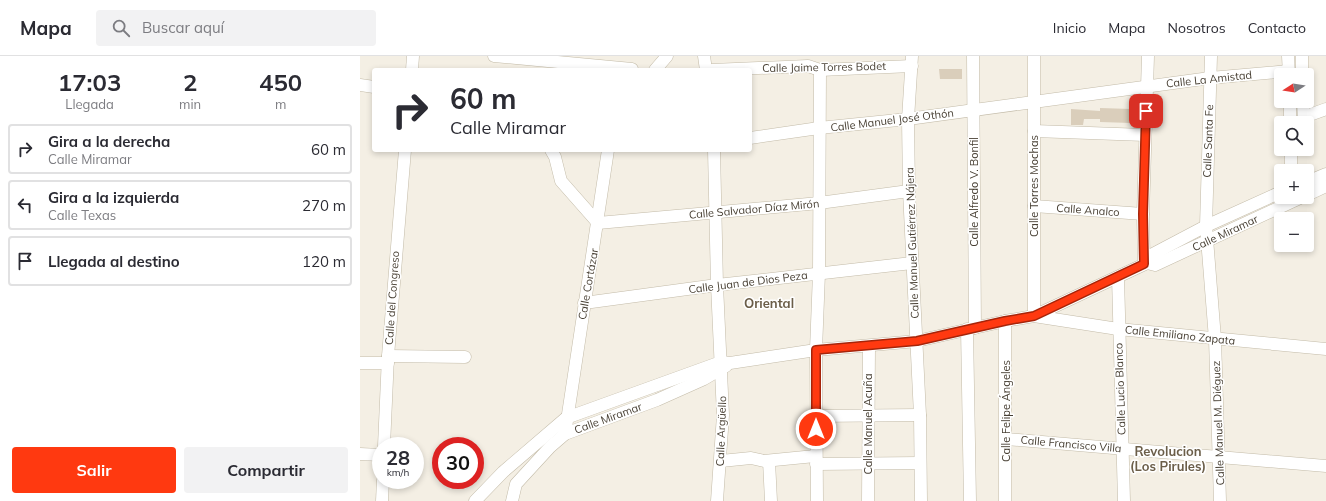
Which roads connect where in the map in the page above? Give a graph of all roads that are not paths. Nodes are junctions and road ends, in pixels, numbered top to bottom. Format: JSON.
{"nodes":[{"id":1,"x":413,"y":56,"type":"edge"},
{"id":2,"x":494,"y":56,"type":"edge"},
{"id":3,"x":667,"y":56,"type":"edge"},
{"id":4,"x":704,"y":56,"type":"edge"},
{"id":5,"x":973,"y":56,"type":"edge"},
{"id":6,"x":1034,"y":56,"type":"edge"},
{"id":7,"x":1148,"y":56,"type":"edge"},
{"id":8,"x":1211,"y":56,"type":"edge"},
{"id":9,"x":1288,"y":56,"type":"edge"},
{"id":10,"x":1302,"y":56,"type":"edge"},
{"id":11,"x":912,"y":61,"type":"edge"},
{"id":12,"x":866,"y":62,"type":"edge"},
{"id":13,"x":813,"y":64,"type":"edge"},
{"id":14,"x":412,"y":68,"type":"edge"},
{"id":15,"x":621,"y":68,"type":"edge"},
{"id":16,"x":657,"y":68,"type":"edge"},
{"id":17,"x":706,"y":68,"type":"edge"},
{"id":18,"x":746,"y":68,"type":"edge"},
{"id":19,"x":1289,"y":68,"type":"edge"},
{"id":20,"x":1302,"y":68,"type":"edge"},
{"id":21,"x":1274,"y":74,"type":"edge"},
{"id":22,"x":1210,"y":78,"type":"junction"},
{"id":23,"x":360,"y":85,"type":"edge"},
{"id":24,"x":1147,"y":86,"type":"junction"},
{"id":25,"x":372,"y":87,"type":"edge"},
{"id":26,"x":1034,"y":101,"type":"junction"},
{"id":27,"x":1326,"y":109,"type":"edge"},
{"id":28,"x":973,"y":110,"type":"junction"},
{"id":29,"x":1312,"y":116,"type":"edge"},
{"id":30,"x":908,"y":119,"type":"junction"},
{"id":31,"x":819,"y":128,"type":"junction"},
{"id":32,"x":1034,"y":131,"type":"junction"},
{"id":33,"x":1145,"y":135,"type":"junction"},
{"id":34,"x":752,"y":138,"type":"edge"},
{"id":35,"x":405,"y":152,"type":"edge"},
{"id":36,"x":608,"y":152,"type":"edge"},
{"id":37,"x":714,"y":152,"type":"edge"},
{"id":38,"x":553,"y":154,"type":"edge"},
{"id":39,"x":1326,"y":174,"type":"edge"},
{"id":40,"x":1314,"y":179,"type":"edge"},
{"id":41,"x":1326,"y":186,"type":"edge"},
{"id":42,"x":909,"y":190,"type":"junction"},
{"id":43,"x":1314,"y":192,"type":"edge"},
{"id":44,"x":1274,"y":195,"type":"edge"},
{"id":45,"x":819,"y":203,"type":"junction"},
{"id":46,"x":1283,"y":204,"type":"edge"},
{"id":47,"x":1034,"y":206,"type":"junction"},
{"id":48,"x":716,"y":212,"type":"junction"},
{"id":49,"x":1143,"y":214,"type":"junction"},
{"id":50,"x":598,"y":223,"type":"junction"},
{"id":51,"x":1206,"y":226,"type":"junction"},
{"id":52,"x":1208,"y":241,"type":"junction"},
{"id":53,"x":912,"y":263,"type":"junction"},
{"id":54,"x":1145,"y":264,"type":"junction"},
{"id":55,"x":819,"y":273,"type":"junction"},
{"id":56,"x":1118,"y":278,"type":"junction"},
{"id":57,"x":717,"y":285,"type":"junction"},
{"id":58,"x":584,"y":303,"type":"junction"},
{"id":59,"x":1034,"y":316,"type":"junction"},
{"id":60,"x":1005,"y":321,"type":"junction"},
{"id":61,"x":971,"y":328,"type":"junction"},
{"id":62,"x":1118,"y":329,"type":"junction"},
{"id":63,"x":1215,"y":339,"type":"junction"},
{"id":64,"x":917,"y":341,"type":"junction"},
{"id":65,"x":869,"y":346,"type":"junction"},
{"id":66,"x":1326,"y":349,"type":"edge"},
{"id":67,"x":816,"y":350,"type":"junction"},
{"id":68,"x":465,"y":357,"type":"dead end"},
{"id":69,"x":388,"y":359,"type":"junction"},
{"id":70,"x":360,"y":364,"type":"edge"},
{"id":71,"x":724,"y":365,"type":"junction"},
{"id":72,"x":920,"y":414,"type":"junction"},
{"id":73,"x":816,"y":416,"type":"junction"},
{"id":74,"x":868,"y":416,"type":"junction"},
{"id":75,"x":566,"y":418,"type":"junction"},
{"id":76,"x":565,"y":434,"type":"junction"},
{"id":77,"x":384,"y":437,"type":"edge"},
{"id":78,"x":1006,"y":439,"type":"junction"},
{"id":79,"x":1122,"y":449,"type":"junction"},
{"id":80,"x":360,"y":454,"type":"edge"},
{"id":81,"x":372,"y":455,"type":"edge"},
{"id":82,"x":1220,"y":457,"type":"junction"},
{"id":83,"x":816,"y":460,"type":"junction"},
{"id":84,"x":721,"y":461,"type":"junction"},
{"id":85,"x":769,"y":461,"type":"junction"},
{"id":86,"x":920,"y":463,"type":"junction"},
{"id":87,"x":868,"y":465,"type":"junction"},
{"id":88,"x":1326,"y":466,"type":"edge"},
{"id":89,"x":383,"y":489,"type":"edge"},
{"id":90,"x":382,"y":501,"type":"edge"},
{"id":91,"x":475,"y":501,"type":"edge"},
{"id":92,"x":512,"y":501,"type":"edge"},
{"id":93,"x":717,"y":501,"type":"edge"},
{"id":94,"x":771,"y":501,"type":"edge"},
{"id":95,"x":817,"y":501,"type":"edge"},
{"id":96,"x":868,"y":501,"type":"edge"},
{"id":97,"x":921,"y":501,"type":"edge"},
{"id":98,"x":970,"y":501,"type":"edge"},
{"id":99,"x":1005,"y":501,"type":"edge"},
{"id":100,"x":1124,"y":501,"type":"edge"},
{"id":101,"x":1220,"y":501,"type":"edge"}],
"edges":[{"from":1,"to":14,"type":"street"},
{"from":2,"to":15,"type":"street"},
{"from":3,"to":16,"type":"street"},
{"from":4,"to":17,"type":"street"},
{"from":5,"to":28,"type":"street","name":"Calle Alfredo V. Bonfil"},
{"from":6,"to":26,"type":"street","name":"Calle Torres Mochas"},
{"from":7,"to":24,"type":"street"},
{"from":8,"to":22,"type":"street","name":"Calle Santa Fe"},
{"from":9,"to":19,"type":"street"},
{"from":10,"to":20,"type":"street"},
{"from":11,"to":12,"type":"street","name":"Calle Jaime Torres Bodet"},
{"from":11,"to":30,"type":"street","name":"Calle Manuel Gutiérrez Nájera"},
{"from":12,"to":13,"type":"street","name":"Calle Jaime Torres Bodet"},
{"from":13,"to":18,"type":"street","name":"Calle Jaime Torres Bodet"},
{"from":13,"to":31,"type":"street"},
{"from":21,"to":22,"type":"street","name":"Calle La Amistad"},
{"from":22,"to":24,"type":"street","name":"Calle La Amistad"},
{"from":22,"to":51,"type":"street","name":"Calle Santa Fe"},
{"from":23,"to":25,"type":"street"},
{"from":24,"to":26,"type":"street","name":"Calle La Amistad"},
{"from":24,"to":33,"type":"street"},
{"from":26,"to":28,"type":"street","name":"Calle Manuel José Othón"},
{"from":26,"to":32,"type":"street","name":"Calle Torres Mochas"},
{"from":27,"to":29,"type":"street"},
{"from":28,"to":30,"type":"street","name":"Calle Manuel José Othón"},
{"from":28,"to":61,"type":"street","name":"Calle Alfredo V. Bonfil"},
{"from":30,"to":31,"type":"street","name":"Calle Manuel José Othón"},
{"from":30,"to":42,"type":"street","name":"Calle Manuel Gutiérrez Nájera"},
{"from":31,"to":34,"type":"street","name":"Calle Manuel José Othón"},
{"from":31,"to":45,"type":"street"},
{"from":32,"to":33,"type":"street"},
{"from":32,"to":47,"type":"street","name":"Calle Torres Mochas"},
{"from":33,"to":49,"type":"street"},
{"from":35,"to":69,"type":"street","name":"Calle del Congreso"},
{"from":36,"to":50,"type":"street","name":"Calle Cortázar"},
{"from":37,"to":48,"type":"street","name":"Calle Argüello"},
{"from":38,"to":50,"type":"street"},
{"from":39,"to":40,"type":"street"},
{"from":41,"to":43,"type":"street"},
{"from":42,"to":45,"type":"street","name":"Calle Salvador Díaz Mirón"},
{"from":42,"to":53,"type":"street","name":"Calle Manuel Gutiérrez Nájera"},
{"from":44,"to":51,"type":"street","name":"Calle Miramar"},
{"from":45,"to":48,"type":"street","name":"Calle Salvador Díaz Mirón"},
{"from":45,"to":55,"type":"street"},
{"from":46,"to":52,"type":"street","name":"Calle Miramar"},
{"from":47,"to":49,"type":"street","name":"Calle Analco"},
{"from":47,"to":59,"type":"street","name":"Calle Torres Mochas"},
{"from":48,"to":50,"type":"street","name":"Calle Salvador Díaz Mirón"},
{"from":48,"to":57,"type":"street","name":"Calle Argüello"},
{"from":49,"to":54,"type":"street"},
{"from":50,"to":58,"type":"street","name":"Calle Cortázar"},
{"from":51,"to":52,"type":"street","name":"Calle Manuel M. Diéguez"},
{"from":51,"to":54,"type":"street","name":"Calle Miramar"},
{"from":52,"to":54,"type":"street","name":"Calle Miramar"},
{"from":52,"to":63,"type":"street","name":"Calle Manuel M. Diéguez"},
{"from":53,"to":55,"type":"street","name":"Calle Juan de Dios Peza"},
{"from":53,"to":64,"type":"street","name":"Calle Manuel Gutiérrez Nájera"},
{"from":54,"to":56,"type":"street","name":"Calle Miramar"},
{"from":55,"to":57,"type":"street","name":"Calle Juan de Dios Peza"},
{"from":55,"to":67,"type":"street"},
{"from":56,"to":59,"type":"street","name":"Calle Miramar"},
{"from":56,"to":62,"type":"street","name":"Calle Lucio Blanco"},
{"from":57,"to":58,"type":"street","name":"Calle Juan de Dios Peza"},
{"from":57,"to":71,"type":"street","name":"Calle Argüello"},
{"from":58,"to":75,"type":"street","name":"Calle Cortázar"},
{"from":59,"to":60,"type":"street","name":"Calle Miramar"},
{"from":59,"to":62,"type":"street","name":"Calle Emiliano Zapata"},
{"from":60,"to":61,"type":"street","name":"Calle Miramar"},
{"from":60,"to":78,"type":"street","name":"Calle Felipe Ángeles"},
{"from":61,"to":64,"type":"street","name":"Calle Miramar"},
{"from":61,"to":98,"type":"street"},
{"from":62,"to":63,"type":"street","name":"Calle Emiliano Zapata"},
{"from":62,"to":79,"type":"street","name":"Calle Lucio Blanco"},
{"from":63,"to":66,"type":"street","name":"Calle Emiliano Zapata"},
{"from":63,"to":82,"type":"street","name":"Calle Manuel M. Diéguez"},
{"from":64,"to":65,"type":"street","name":"Calle Miramar"},
{"from":64,"to":72,"type":"street","name":"Calle Manuel Gutiérrez Nájera"},
{"from":65,"to":67,"type":"street","name":"Calle Miramar"},
{"from":65,"to":74,"type":"street","name":"Calle Manuel Acuña"},
{"from":67,"to":71,"type":"street","name":"Calle Miramar"},
{"from":67,"to":73,"type":"street"},
{"from":68,"to":69,"type":"street"},
{"from":69,"to":70,"type":"street"},
{"from":69,"to":77,"type":"street","name":"Calle del Congreso"},
{"from":71,"to":75,"type":"street","name":"Calle Miramar"},
{"from":71,"to":76,"type":"street","name":"Calle Miramar"},
{"from":71,"to":84,"type":"street","name":"Calle Argüello"},
{"from":72,"to":74,"type":"street"},
{"from":72,"to":86,"type":"street","name":"Calle Manuel Gutiérrez Nájera"},
{"from":73,"to":74,"type":"street"},
{"from":73,"to":83,"type":"street"},
{"from":74,"to":87,"type":"street","name":"Calle Manuel Acuña"},
{"from":75,"to":76,"type":"street","name":"Calle Cortázar"},
{"from":75,"to":91,"type":"street"},
{"from":76,"to":92,"type":"street","name":"Calle Miramar"},
{"from":78,"to":79,"type":"street","name":"Calle Francisco Villa"},
{"from":78,"to":99,"type":"street","name":"Calle Felipe Ángeles"},
{"from":79,"to":82,"type":"street","name":"Calle Francisco Villa"},
{"from":79,"to":100,"type":"street","name":"Calle Lucio Blanco"},
{"from":80,"to":81,"type":"street"},
{"from":82,"to":88,"type":"street","name":"Calle Francisco Villa"},
{"from":82,"to":101,"type":"street","name":"Calle Manuel M. Diéguez"},
{"from":83,"to":85,"type":"street"},
{"from":83,"to":87,"type":"street"},
{"from":83,"to":95,"type":"street"},
{"from":84,"to":85,"type":"street"},
{"from":84,"to":93,"type":"street","name":"Calle Argüello"},
{"from":85,"to":94,"type":"street"},
{"from":86,"to":87,"type":"street"},
{"from":86,"to":97,"type":"street","name":"Calle Manuel Gutiérrez Nájera"},
{"from":87,"to":96,"type":"street","name":"Calle Manuel Acuña"},
{"from":89,"to":90,"type":"street"}]}
